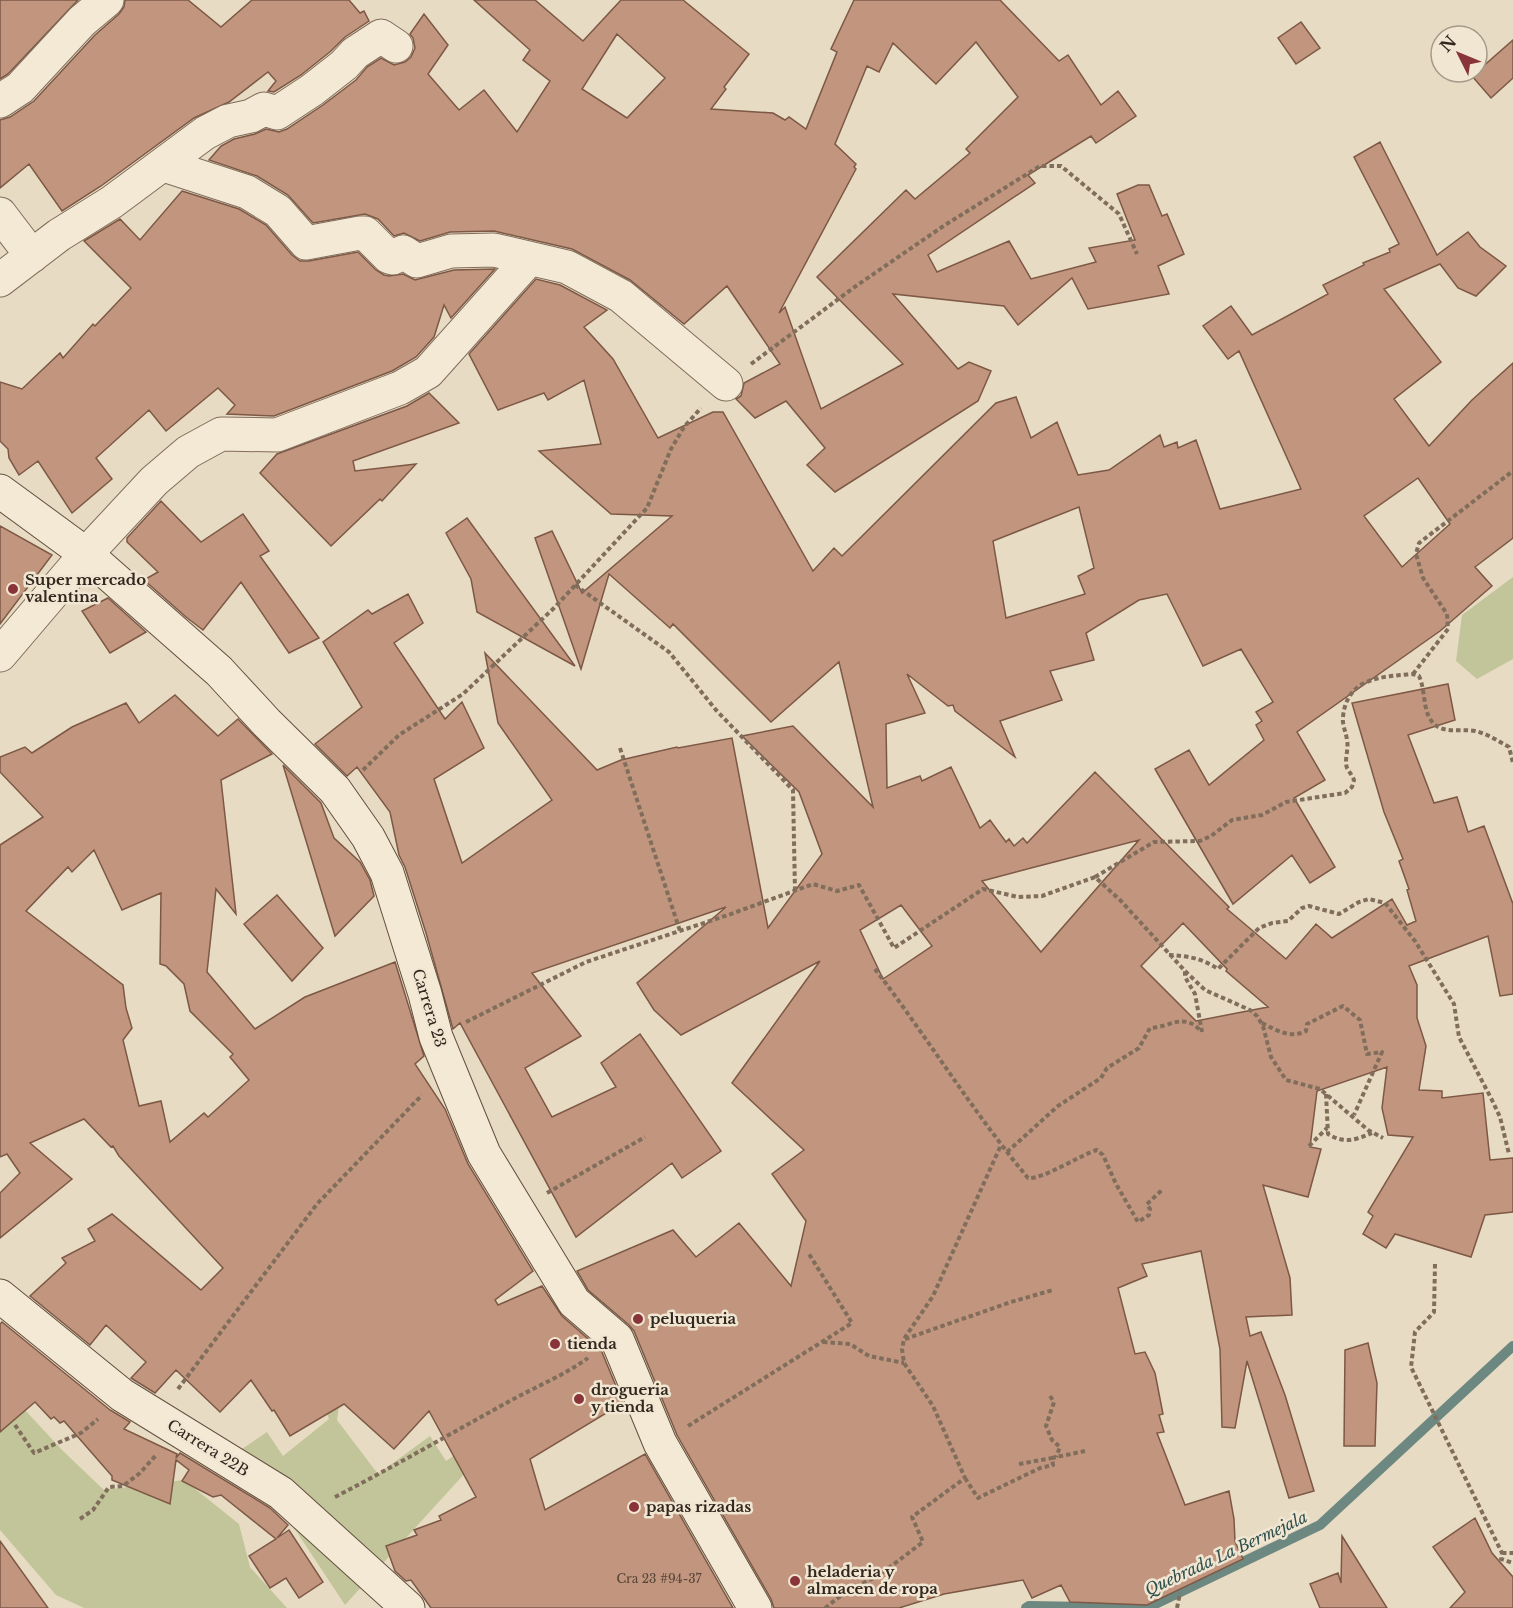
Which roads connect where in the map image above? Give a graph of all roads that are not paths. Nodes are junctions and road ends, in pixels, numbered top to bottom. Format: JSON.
{"nodes":[{"id":1,"x":107,"y":0,"type":"edge"},
{"id":2,"x":396,"y":46,"type":"dead end"},
{"id":3,"x":0,"y":101,"type":"edge"},
{"id":4,"x":164,"y":165,"type":"junction"},
{"id":5,"x":0,"y":214,"type":"edge"},
{"id":6,"x":32,"y":256,"type":"junction"},
{"id":7,"x":529,"y":259,"type":"junction"},
{"id":8,"x":0,"y":280,"type":"edge"},
{"id":9,"x":726,"y":384,"type":"road end"},
{"id":10,"x":3,"y":497,"type":"edge"},
{"id":11,"x":86,"y":554,"type":"junction"},
{"id":12,"x":0,"y":655,"type":"edge"},
{"id":13,"x":0,"y":1296,"type":"edge"},
{"id":14,"x":408,"y":1608,"type":"edge"},
{"id":15,"x":755,"y":1608,"type":"edge"}],
"edges":[{"from":1,"to":3,"type":"street"},
{"from":2,"to":4,"type":"street"},
{"from":4,"to":6,"type":"street"},
{"from":4,"to":7,"type":"street"},
{"from":5,"to":6,"type":"street"},
{"from":6,"to":8,"type":"street"},
{"from":7,"to":9,"type":"street"},
{"from":7,"to":11,"type":"street"},
{"from":10,"to":11,"type":"street","name":"Carrera 23"},
{"from":11,"to":12,"type":"street"},
{"from":11,"to":15,"type":"street","name":"Carrera 23"},
{"from":13,"to":14,"type":"street","name":"Carrera 22B"}]}
